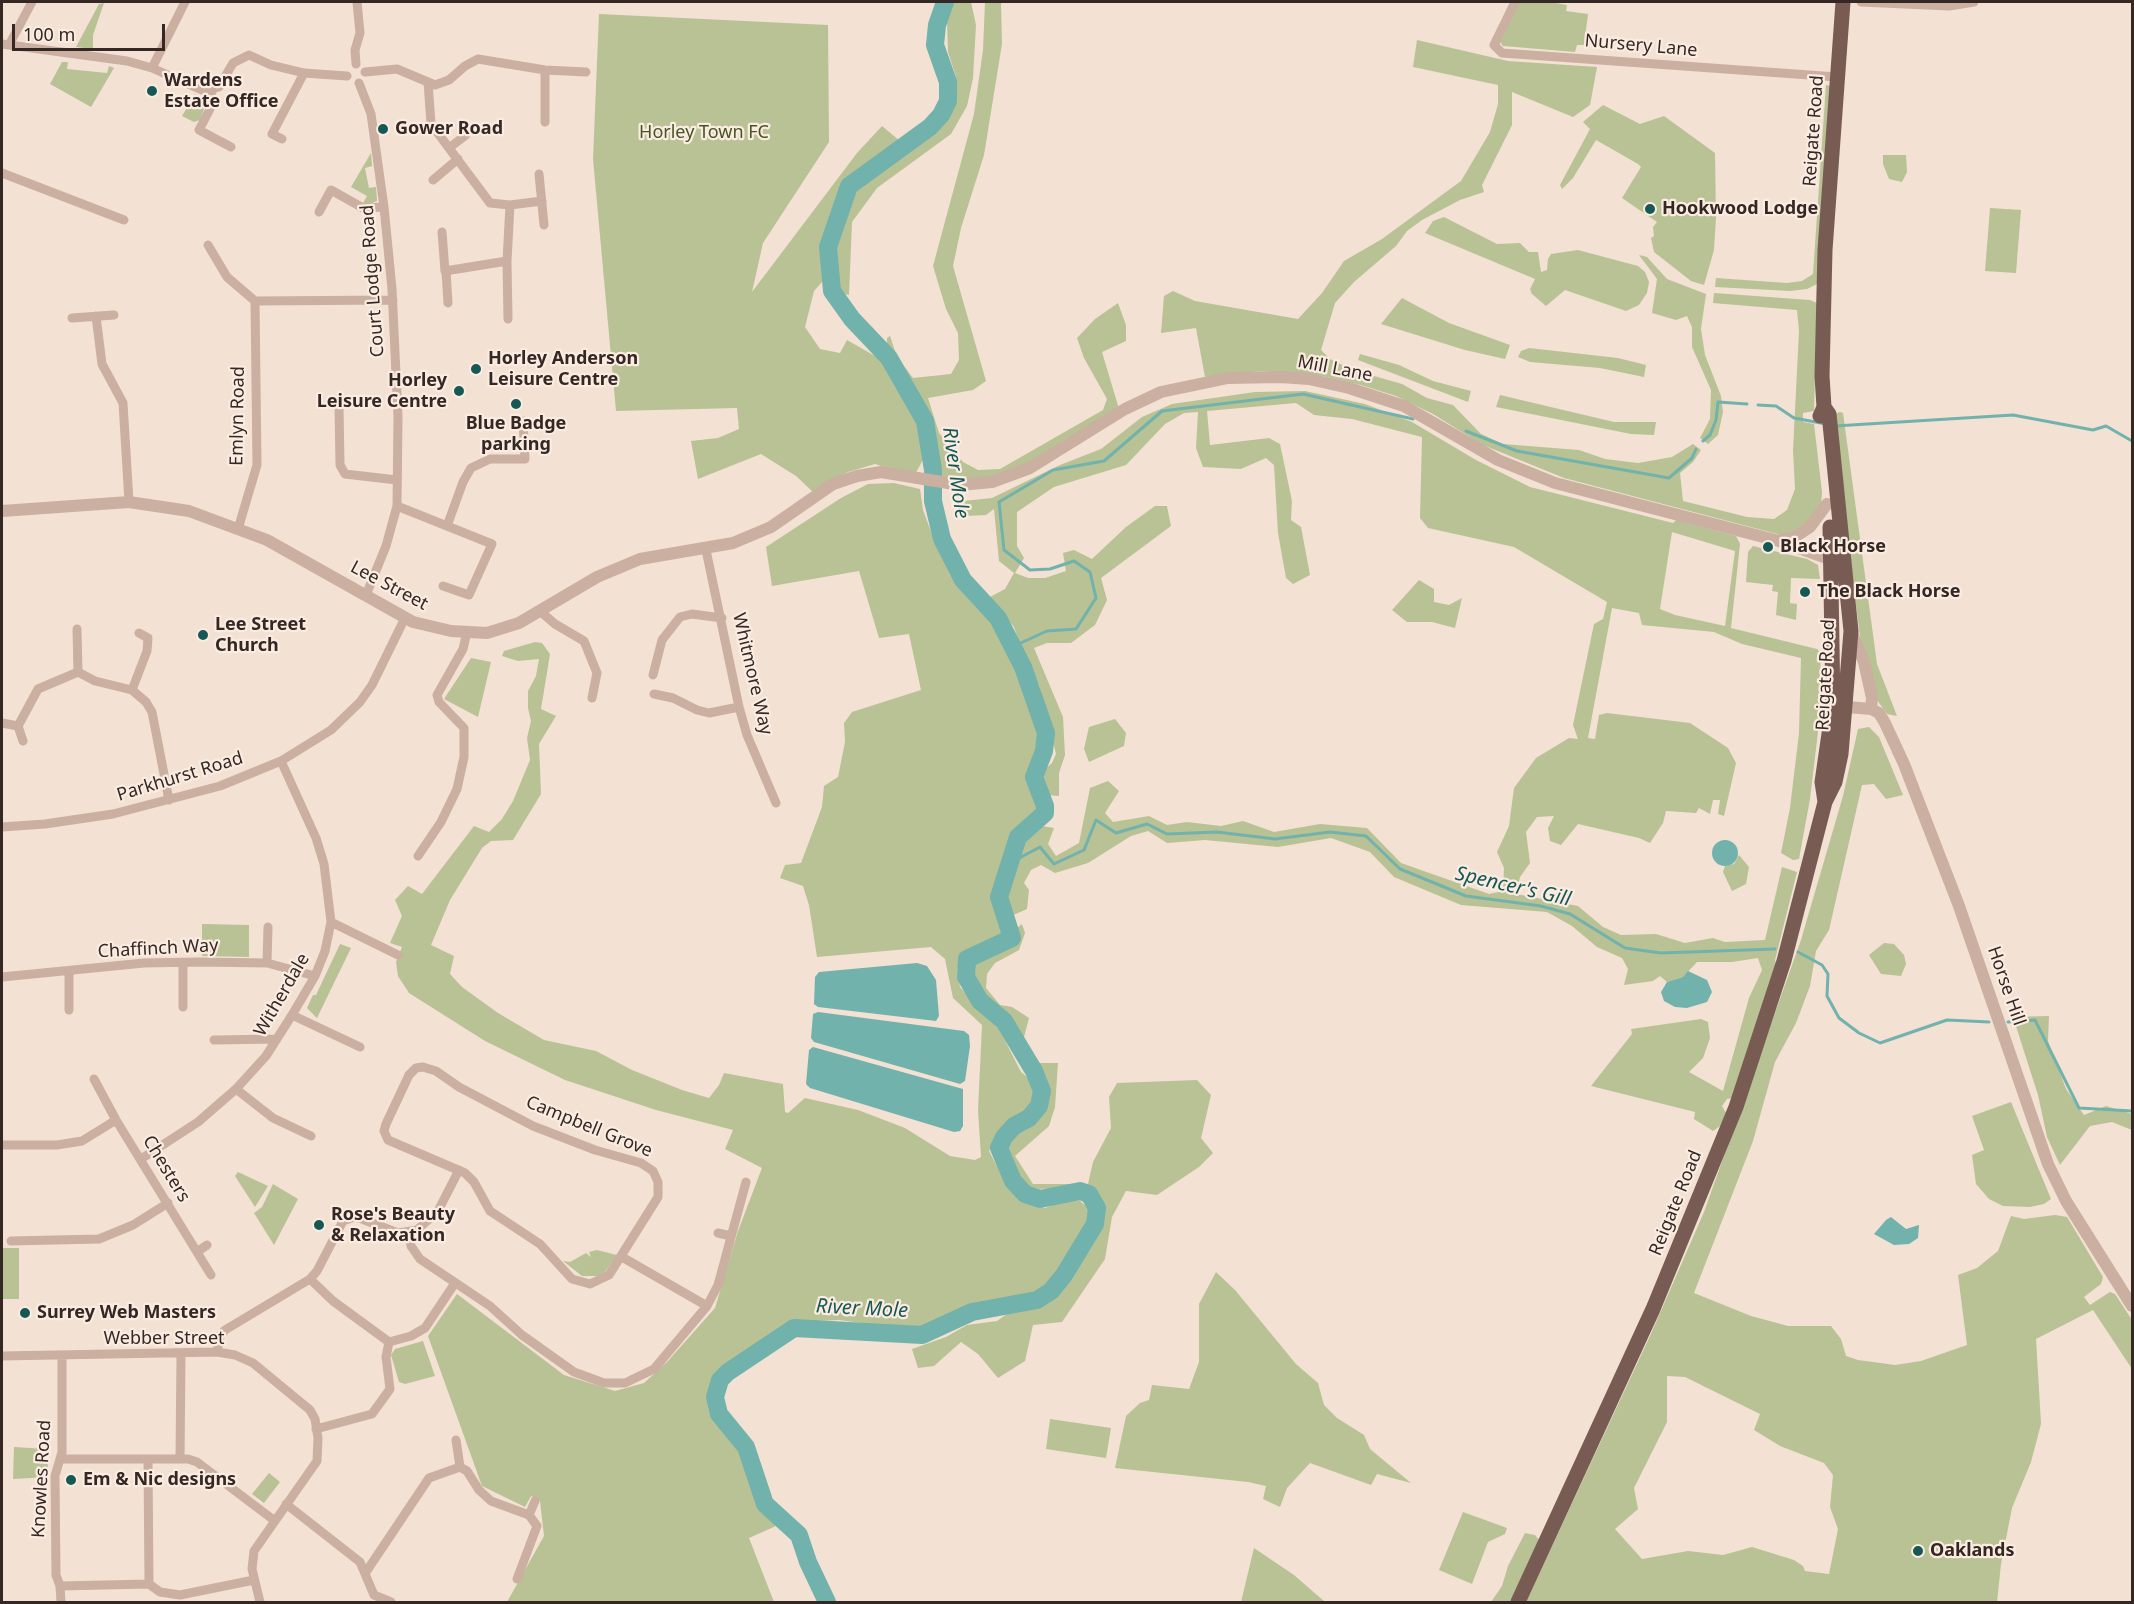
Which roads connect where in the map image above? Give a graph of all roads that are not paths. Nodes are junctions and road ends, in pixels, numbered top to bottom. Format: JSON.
{"nodes":[{"id":1,"x":32,"y":2,"type":"edge"},
{"id":2,"x":185,"y":2,"type":"edge"},
{"id":3,"x":357,"y":2,"type":"edge"},
{"id":4,"x":1515,"y":2,"type":"edge"},
{"id":5,"x":1844,"y":2,"type":"edge"},
{"id":6,"x":1861,"y":2,"type":"edge"},
{"id":7,"x":1974,"y":2,"type":"edge"},
{"id":8,"x":5,"y":45,"type":"edge"},
{"id":9,"x":356,"y":64,"type":"junction"},
{"id":10,"x":152,"y":68,"type":"junction"},
{"id":11,"x":545,"y":70,"type":"junction"},
{"id":12,"x":365,"y":72,"type":"junction"},
{"id":13,"x":586,"y":72,"type":"dead end"},
{"id":14,"x":304,"y":73,"type":"junction"},
{"id":15,"x":347,"y":76,"type":"junction"},
{"id":16,"x":1837,"y":77,"type":"junction"},
{"id":17,"x":428,"y":82,"type":"junction"},
{"id":18,"x":359,"y":83,"type":"junction"},
{"id":19,"x":212,"y":90,"type":"junction"},
{"id":20,"x":545,"y":122,"type":"dead end"},
{"id":21,"x":466,"y":135,"type":"dead end"},
{"id":22,"x":282,"y":139,"type":"dead end"},
{"id":23,"x":231,"y":147,"type":"dead end"},
{"id":24,"x":449,"y":148,"type":"junction"},
{"id":25,"x":458,"y":159,"type":"junction"},
{"id":26,"x":2,"y":173,"type":"edge"},
{"id":27,"x":539,"y":174,"type":"dead end"},
{"id":28,"x":433,"y":180,"type":"dead end"},
{"id":29,"x":542,"y":201,"type":"junction"},
{"id":30,"x":510,"y":205,"type":"junction"},
{"id":31,"x":384,"y":207,"type":"junction"},
{"id":32,"x":319,"y":212,"type":"dead end"},
{"id":33,"x":124,"y":220,"type":"dead end"},
{"id":34,"x":544,"y":225,"type":"dead end"},
{"id":35,"x":441,"y":232,"type":"dead end"},
{"id":36,"x":208,"y":245,"type":"dead end"},
{"id":37,"x":507,"y":261,"type":"junction"},
{"id":38,"x":446,"y":271,"type":"junction"},
{"id":39,"x":255,"y":300,"type":"junction"},
{"id":40,"x":393,"y":300,"type":"junction"},
{"id":41,"x":448,"y":303,"type":"dead end"},
{"id":42,"x":114,"y":315,"type":"dead end"},
{"id":43,"x":96,"y":316,"type":"junction"},
{"id":44,"x":72,"y":318,"type":"dead end"},
{"id":45,"x":508,"y":319,"type":"dead end"},
{"id":46,"x":339,"y":406,"type":"dead end"},
{"id":47,"x":1825,"y":418,"type":"junction"},
{"id":48,"x":523,"y":421,"type":"dead end"},
{"id":49,"x":881,"y":472,"type":"joint"},
{"id":50,"x":397,"y":480,"type":"junction"},
{"id":51,"x":129,"y":502,"type":"junction"},
{"id":52,"x":1827,"y":504,"type":"junction"},
{"id":53,"x":397,"y":506,"type":"junction"},
{"id":54,"x":2,"y":511,"type":"edge"},
{"id":55,"x":447,"y":526,"type":"junction"},
{"id":56,"x":238,"y":529,"type":"junction"},
{"id":57,"x":1779,"y":541,"type":"junction"},
{"id":58,"x":1841,"y":543,"type":"junction"},
{"id":59,"x":706,"y":550,"type":"junction"},
{"id":60,"x":1830,"y":556,"type":"junction"},
{"id":61,"x":443,"y":586,"type":"dead end"},
{"id":62,"x":366,"y":595,"type":"junction"},
{"id":63,"x":541,"y":612,"type":"junction"},
{"id":64,"x":405,"y":618,"type":"junction"},
{"id":65,"x":722,"y":618,"type":"junction"},
{"id":66,"x":77,"y":629,"type":"dead end"},
{"id":67,"x":466,"y":632,"type":"junction"},
{"id":68,"x":1851,"y":632,"type":"junction"},
{"id":69,"x":148,"y":635,"type":"dead end"},
{"id":70,"x":78,"y":672,"type":"junction"},
{"id":71,"x":653,"y":675,"type":"dead end"},
{"id":72,"x":132,"y":690,"type":"junction"},
{"id":73,"x":654,"y":694,"type":"dead end"},
{"id":74,"x":592,"y":698,"type":"dead end"},
{"id":75,"x":739,"y":707,"type":"junction"},
{"id":76,"x":1839,"y":707,"type":"junction"},
{"id":77,"x":1871,"y":709,"type":"junction"},
{"id":78,"x":2,"y":723,"type":"edge"},
{"id":79,"x":18,"y":726,"type":"junction"},
{"id":80,"x":23,"y":741,"type":"dead end"},
{"id":81,"x":280,"y":761,"type":"junction"},
{"id":82,"x":169,"y":800,"type":"junction"},
{"id":83,"x":776,"y":802,"type":"dead end"},
{"id":84,"x":2,"y":827,"type":"edge"},
{"id":85,"x":418,"y":856,"type":"dead end"},
{"id":86,"x":331,"y":922,"type":"junction"},
{"id":87,"x":268,"y":927,"type":"dead end"},
{"id":88,"x":398,"y":955,"type":"dead end"},
{"id":89,"x":183,"y":963,"type":"junction"},
{"id":90,"x":267,"y":963,"type":"junction"},
{"id":91,"x":69,"y":971,"type":"junction"},
{"id":92,"x":315,"y":976,"type":"junction"},
{"id":93,"x":2,"y":977,"type":"edge"},
{"id":94,"x":183,"y":1007,"type":"dead end"},
{"id":95,"x":69,"y":1010,"type":"dead end"},
{"id":96,"x":292,"y":1016,"type":"junction"},
{"id":97,"x":277,"y":1039,"type":"junction"},
{"id":98,"x":214,"y":1040,"type":"dead end"},
{"id":99,"x":360,"y":1047,"type":"dead end"},
{"id":100,"x":94,"y":1079,"type":"dead end"},
{"id":101,"x":236,"y":1089,"type":"junction"},
{"id":102,"x":113,"y":1091,"type":"dead end"},
{"id":103,"x":104,"y":1096,"type":"junction"},
{"id":104,"x":116,"y":1120,"type":"junction"},
{"id":105,"x":311,"y":1136,"type":"dead end"},
{"id":106,"x":2,"y":1145,"type":"edge"},
{"id":107,"x":141,"y":1159,"type":"junction"},
{"id":108,"x":459,"y":1170,"type":"junction"},
{"id":109,"x":746,"y":1182,"type":"dead end"},
{"id":110,"x":168,"y":1203,"type":"junction"},
{"id":111,"x":409,"y":1233,"type":"junction"},
{"id":112,"x":718,"y":1233,"type":"dead end"},
{"id":113,"x":731,"y":1236,"type":"junction"},
{"id":114,"x":11,"y":1241,"type":"dead end"},
{"id":115,"x":32,"y":1241,"type":"junction"},
{"id":116,"x":207,"y":1245,"type":"dead end"},
{"id":117,"x":32,"y":1252,"type":"dead end"},
{"id":118,"x":197,"y":1252,"type":"junction"},
{"id":119,"x":622,"y":1257,"type":"junction"},
{"id":120,"x":211,"y":1275,"type":"dead end"},
{"id":121,"x":310,"y":1279,"type":"junction"},
{"id":122,"x":455,"y":1283,"type":"junction"},
{"id":123,"x":707,"y":1306,"type":"junction"},
{"id":124,"x":2133,"y":1306,"type":"edge"},
{"id":125,"x":388,"y":1342,"type":"junction"},
{"id":126,"x":218,"y":1352,"type":"junction"},
{"id":127,"x":181,"y":1354,"type":"junction"},
{"id":128,"x":62,"y":1355,"type":"junction"},
{"id":129,"x":2,"y":1356,"type":"edge"},
{"id":130,"x":316,"y":1429,"type":"junction"},
{"id":131,"x":456,"y":1440,"type":"dead end"},
{"id":132,"x":61,"y":1459,"type":"junction"},
{"id":133,"x":180,"y":1459,"type":"junction"},
{"id":134,"x":148,"y":1460,"type":"junction"},
{"id":135,"x":460,"y":1467,"type":"junction"},
{"id":136,"x":535,"y":1501,"type":"dead end"},
{"id":137,"x":286,"y":1504,"type":"junction"},
{"id":138,"x":529,"y":1515,"type":"junction"},
{"id":139,"x":275,"y":1521,"type":"junction"},
{"id":140,"x":366,"y":1572,"type":"junction"},
{"id":141,"x":517,"y":1579,"type":"dead end"},
{"id":142,"x":254,"y":1580,"type":"junction"},
{"id":143,"x":149,"y":1584,"type":"junction"},
{"id":144,"x":60,"y":1586,"type":"junction"},
{"id":145,"x":160,"y":1592,"type":"junction"},
{"id":146,"x":371,"y":1599,"type":"edge"},
{"id":147,"x":61,"y":1602,"type":"edge"},
{"id":148,"x":156,"y":1602,"type":"edge"},
{"id":149,"x":260,"y":1602,"type":"edge"},
{"id":150,"x":391,"y":1602,"type":"edge"},
{"id":151,"x":1518,"y":1602,"type":"edge"}],
"edges":[{"from":1,"to":8,"type":"street"},
{"from":2,"to":10,"type":"street"},
{"from":3,"to":9,"type":"street"},
{"from":4,"to":16,"type":"street","name":"Nursery Lane"},
{"from":5,"to":16,"type":"main road","name":"Reigate Road"},
{"from":6,"to":7,"type":"street"},
{"from":8,"to":10,"type":"street"},
{"from":9,"to":12,"type":"street"},
{"from":9,"to":15,"type":"street"},
{"from":10,"to":19,"type":"street"},
{"from":11,"to":13,"type":"street"},
{"from":11,"to":17,"type":"street"},
{"from":11,"to":20,"type":"street"},
{"from":12,"to":17,"type":"street"},
{"from":12,"to":18,"type":"street"},
{"from":14,"to":15,"type":"street"},
{"from":14,"to":19,"type":"street"},
{"from":14,"to":22,"type":"street"},
{"from":15,"to":18,"type":"street"},
{"from":16,"to":47,"type":"main road","name":"Reigate Road"},
{"from":17,"to":24,"type":"street"},
{"from":18,"to":31,"type":"street","name":"Court Lodge Road"},
{"from":19,"to":23,"type":"street"},
{"from":21,"to":24,"type":"street"},
{"from":24,"to":25,"type":"street"},
{"from":25,"to":28,"type":"street"},
{"from":25,"to":30,"type":"street"},
{"from":26,"to":33,"type":"street"},
{"from":27,"to":29,"type":"street"},
{"from":29,"to":30,"type":"street"},
{"from":29,"to":34,"type":"street"},
{"from":30,"to":37,"type":"street"},
{"from":31,"to":32,"type":"street"},
{"from":31,"to":40,"type":"street","name":"Court Lodge Road"},
{"from":35,"to":38,"type":"street"},
{"from":36,"to":39,"type":"street"},
{"from":37,"to":38,"type":"street"},
{"from":37,"to":45,"type":"street"},
{"from":38,"to":41,"type":"street"},
{"from":39,"to":40,"type":"street"},
{"from":39,"to":56,"type":"street","name":"Emlyn Road"},
{"from":40,"to":50,"type":"street","name":"Court Lodge Road"},
{"from":42,"to":43,"type":"street"},
{"from":43,"to":44,"type":"street"},
{"from":43,"to":51,"type":"street"},
{"from":46,"to":50,"type":"street"},
{"from":47,"to":52,"type":"main road","name":"Reigate Road"},
{"from":47,"to":58,"type":"main road","name":"Reigate Road"},
{"from":48,"to":55,"type":"street"},
{"from":49,"to":57,"type":"street","name":"Mill Lane"},
{"from":49,"to":59,"type":"street","name":"Lee Street"},
{"from":50,"to":53,"type":"street","name":"Court Lodge Road"},
{"from":51,"to":54,"type":"street","name":"Lee Street"},
{"from":51,"to":56,"type":"street","name":"Lee Street"},
{"from":52,"to":57,"type":"street"},
{"from":52,"to":60,"type":"main road","name":"Reigate Road"},
{"from":53,"to":55,"type":"street"},
{"from":53,"to":62,"type":"street","name":"Court Lodge Road"},
{"from":55,"to":61,"type":"street"},
{"from":56,"to":62,"type":"street","name":"Lee Street"},
{"from":57,"to":60,"type":"street","name":"Mill Lane"},
{"from":58,"to":60,"type":"street"},
{"from":58,"to":68,"type":"main road","name":"Reigate Road"},
{"from":59,"to":63,"type":"street","name":"Lee Street"},
{"from":59,"to":65,"type":"street","name":"Whitmore Way"},
{"from":60,"to":76,"type":"main road","name":"Reigate Road"},
{"from":62,"to":64,"type":"street","name":"Lee Street"},
{"from":63,"to":67,"type":"street","name":"Lee Street"},
{"from":63,"to":74,"type":"street"},
{"from":64,"to":67,"type":"street","name":"Lee Street"},
{"from":64,"to":81,"type":"street","name":"Parkhurst Road"},
{"from":65,"to":71,"type":"street"},
{"from":65,"to":75,"type":"street","name":"Whitmore Way"},
{"from":66,"to":70,"type":"street"},
{"from":67,"to":85,"type":"street"},
{"from":68,"to":76,"type":"main road","name":"Reigate Road"},
{"from":68,"to":77,"type":"street"},
{"from":69,"to":72,"type":"street"},
{"from":70,"to":72,"type":"street"},
{"from":70,"to":79,"type":"street"},
{"from":72,"to":82,"type":"street"},
{"from":73,"to":75,"type":"street"},
{"from":75,"to":83,"type":"street","name":"Whitmore Way"},
{"from":76,"to":77,"type":"street"},
{"from":76,"to":151,"type":"main road","name":"Reigate Road"},
{"from":77,"to":124,"type":"street","name":"Horse Hill"},
{"from":78,"to":79,"type":"street"},
{"from":79,"to":80,"type":"street"},
{"from":81,"to":82,"type":"street","name":"Parkhurst Road"},
{"from":81,"to":86,"type":"street","name":"Witherdale"},
{"from":82,"to":84,"type":"street","name":"Parkhurst Road"},
{"from":86,"to":88,"type":"street"},
{"from":86,"to":92,"type":"street","name":"Witherdale"},
{"from":87,"to":90,"type":"street"},
{"from":89,"to":90,"type":"street","name":"Chaffinch Way"},
{"from":89,"to":91,"type":"street","name":"Chaffinch Way"},
{"from":89,"to":94,"type":"street"},
{"from":90,"to":92,"type":"street","name":"Chaffinch Way"},
{"from":91,"to":93,"type":"street","name":"Chaffinch Way"},
{"from":91,"to":95,"type":"street"},
{"from":92,"to":96,"type":"street","name":"Witherdale"},
{"from":96,"to":97,"type":"street","name":"Witherdale"},
{"from":96,"to":99,"type":"street"},
{"from":97,"to":98,"type":"street"},
{"from":97,"to":101,"type":"street","name":"Witherdale"},
{"from":100,"to":103,"type":"street","name":"Chesters"},
{"from":101,"to":105,"type":"street"},
{"from":101,"to":107,"type":"street","name":"Witherdale"},
{"from":102,"to":103,"type":"street"},
{"from":103,"to":104,"type":"street","name":"Chesters"},
{"from":104,"to":106,"type":"street"},
{"from":104,"to":107,"type":"street","name":"Chesters"},
{"from":107,"to":110,"type":"street","name":"Chesters"},
{"from":108,"to":111,"type":"street"},
{"from":108,"to":119,"type":"street","name":"Campbell Grove"},
{"from":108,"to":119,"type":"street","name":"Campbell Grove"},
{"from":109,"to":113,"type":"street"},
{"from":110,"to":115,"type":"street"},
{"from":110,"to":118,"type":"street","name":"Chesters"},
{"from":111,"to":121,"type":"street"},
{"from":111,"to":122,"type":"street"},
{"from":112,"to":113,"type":"street"},
{"from":113,"to":123,"type":"street"},
{"from":114,"to":115,"type":"street"},
{"from":115,"to":117,"type":"street"},
{"from":116,"to":118,"type":"street"},
{"from":118,"to":120,"type":"street","name":"Chesters"},
{"from":119,"to":123,"type":"street"},
{"from":121,"to":125,"type":"street"},
{"from":121,"to":126,"type":"street"},
{"from":122,"to":123,"type":"street"},
{"from":122,"to":125,"type":"street"},
{"from":125,"to":130,"type":"street"},
{"from":126,"to":127,"type":"street","name":"Webber Street"},
{"from":126,"to":130,"type":"street","name":"Webber Street"},
{"from":127,"to":128,"type":"street","name":"Webber Street"},
{"from":127,"to":133,"type":"street"},
{"from":128,"to":129,"type":"street","name":"Webber Street"},
{"from":128,"to":132,"type":"street","name":"Knowles Road"},
{"from":130,"to":137,"type":"street","name":"Webber Street"},
{"from":131,"to":135,"type":"street"},
{"from":132,"to":134,"type":"street"},
{"from":132,"to":144,"type":"street","name":"Knowles Road"},
{"from":133,"to":134,"type":"street"},
{"from":133,"to":139,"type":"street"},
{"from":134,"to":143,"type":"street"},
{"from":135,"to":138,"type":"street"},
{"from":135,"to":140,"type":"street"},
{"from":136,"to":138,"type":"street"},
{"from":137,"to":139,"type":"street","name":"Webber Street"},
{"from":137,"to":140,"type":"street"},
{"from":138,"to":141,"type":"street"},
{"from":139,"to":142,"type":"street","name":"Webber Street"},
{"from":140,"to":146,"type":"street"},
{"from":142,"to":145,"type":"street"},
{"from":142,"to":149,"type":"street","name":"Webber Street"},
{"from":143,"to":144,"type":"street"},
{"from":143,"to":145,"type":"street"},
{"from":144,"to":147,"type":"street","name":"Knowles Road"},
{"from":145,"to":148,"type":"street"},
{"from":146,"to":150,"type":"street"}]}
